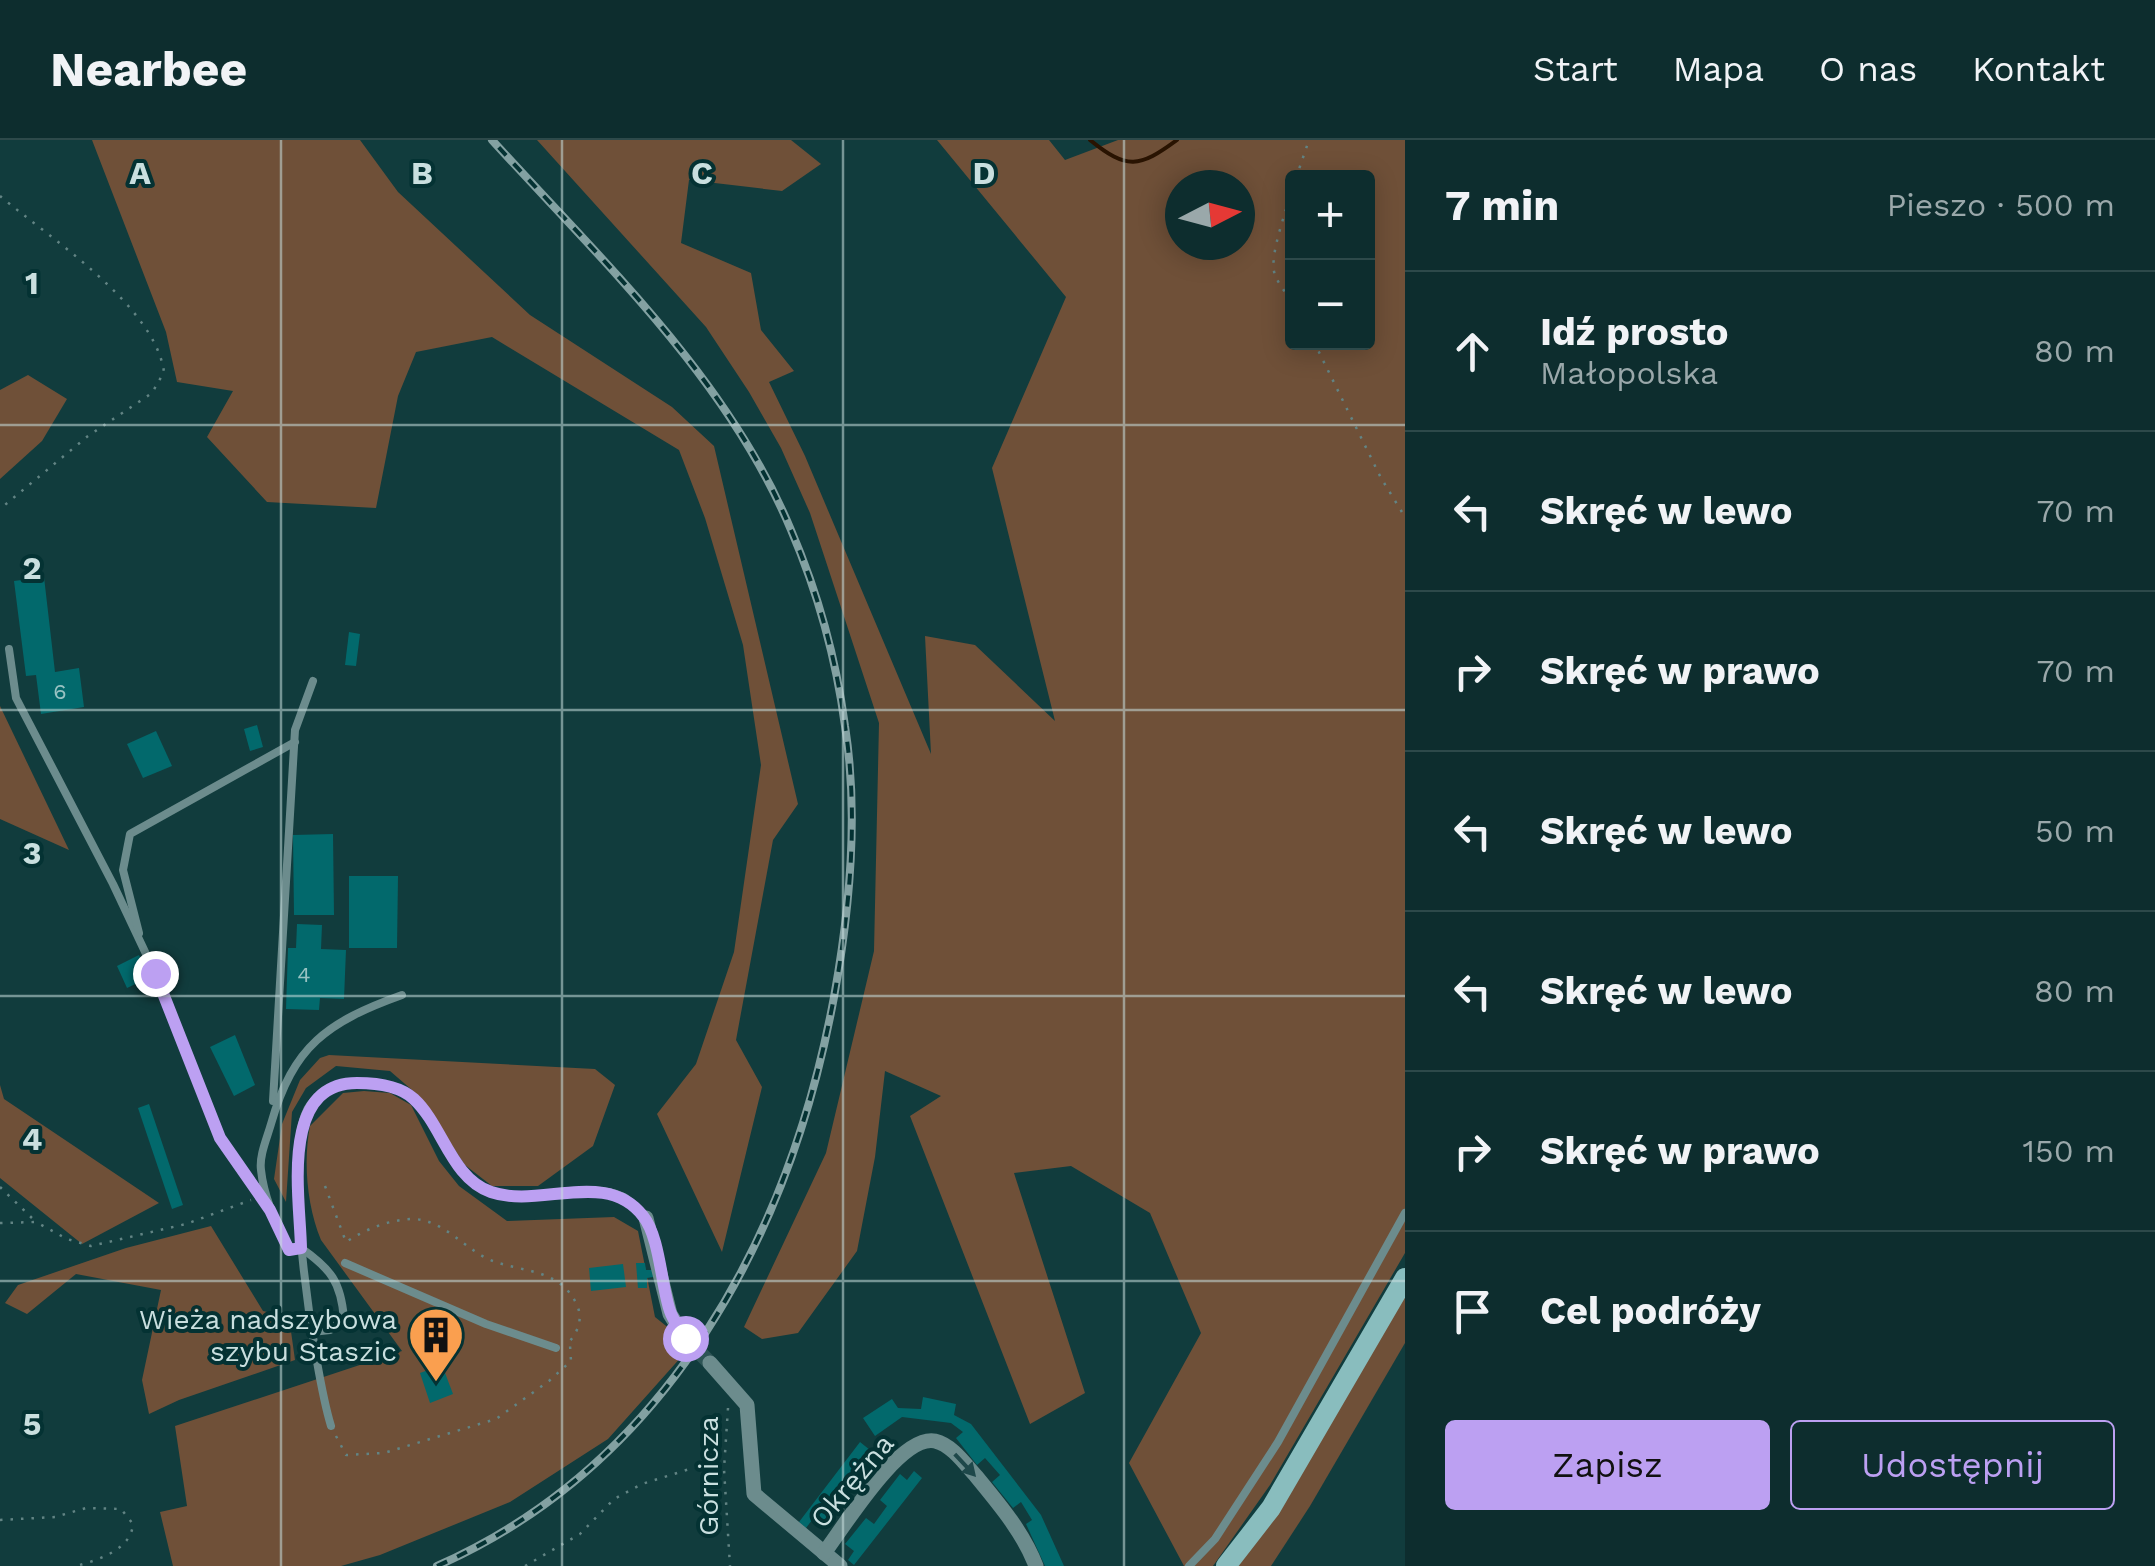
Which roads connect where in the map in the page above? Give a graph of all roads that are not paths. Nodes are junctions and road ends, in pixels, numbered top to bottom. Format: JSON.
{"nodes":[{"id":1,"x":9,"y":649,"type":"dead end"},
{"id":2,"x":313,"y":681,"type":"dead end"},
{"id":3,"x":295,"y":742,"type":"junction"},
{"id":4,"x":140,"y":942,"type":"junction"},
{"id":5,"x":402,"y":995,"type":"dead end"},
{"id":6,"x":272,"y":1121,"type":"junction"},
{"id":7,"x":270,"y":1210,"type":"junction"},
{"id":8,"x":1405,"y":1213,"type":"edge"},
{"id":9,"x":646,"y":1218,"type":"joint"},
{"id":10,"x":301,"y":1248,"type":"junction"},
{"id":11,"x":345,"y":1263,"type":"dead end"},
{"id":12,"x":1405,"y":1278,"type":"edge"},
{"id":13,"x":312,"y":1332,"type":"junction"},
{"id":14,"x":685,"y":1338,"type":"tunnel mouth"},
{"id":15,"x":556,"y":1348,"type":"road end"},
{"id":16,"x":710,"y":1363,"type":"tunnel mouth"},
{"id":17,"x":331,"y":1426,"type":"road end"},
{"id":18,"x":824,"y":1553,"type":"junction"},
{"id":19,"x":840,"y":1566,"type":"edge"},
{"id":20,"x":1036,"y":1566,"type":"edge"},
{"id":21,"x":1189,"y":1566,"type":"edge"},
{"id":22,"x":1226,"y":1566,"type":"edge"}],
"edges":[{"from":1,"to":4,"type":"lane"},
{"from":2,"to":3,"type":"lane"},
{"from":3,"to":4,"type":"lane"},
{"from":3,"to":6,"type":"lane"},
{"from":4,"to":7,"type":"lane"},
{"from":5,"to":6,"type":"lane"},
{"from":6,"to":7,"type":"lane"},
{"from":7,"to":10,"type":"lane"},
{"from":8,"to":21,"type":"lane"},
{"from":9,"to":10,"type":"lane"},
{"from":9,"to":14,"type":"street"},
{"from":10,"to":13,"type":"lane"},
{"from":10,"to":13,"type":"lane"},
{"from":11,"to":15,"type":"lane"},
{"from":12,"to":22,"type":"main road"},
{"from":13,"to":17,"type":"lane"},
{"from":16,"to":18,"type":"street"},
{"from":18,"to":19,"type":"street"},
{"from":18,"to":20,"type":"street","name":"Okrężna","one_way":true}]}
